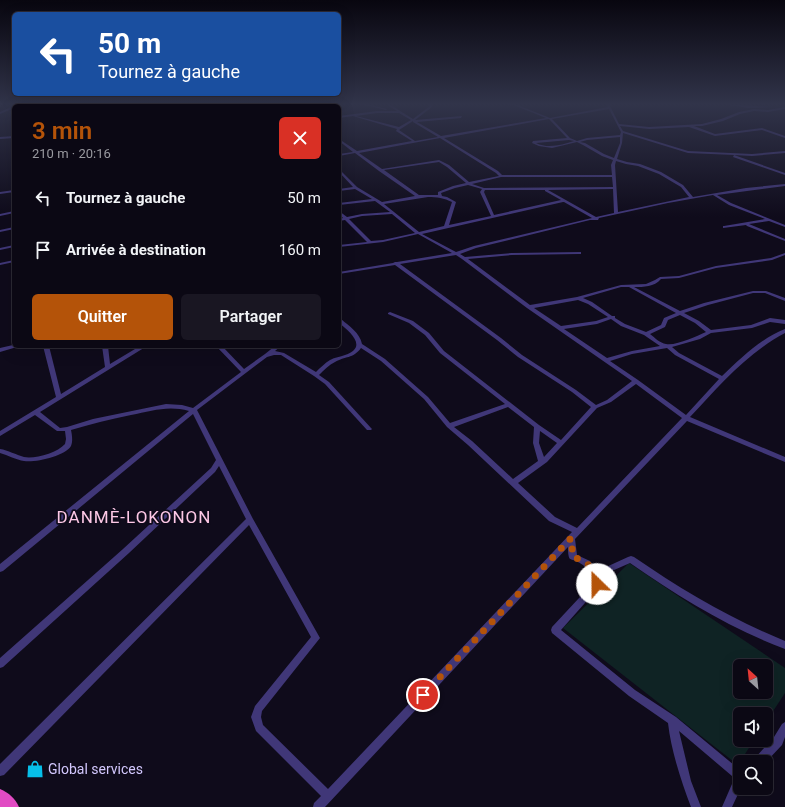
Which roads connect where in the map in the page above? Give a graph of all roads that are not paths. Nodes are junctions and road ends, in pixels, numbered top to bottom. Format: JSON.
{"nodes":[{"id":1,"x":341,"y":142,"type":"edge"},
{"id":2,"x":415,"y":142,"type":"edge"},
{"id":3,"x":448,"y":142,"type":"edge"},
{"id":4,"x":537,"y":142,"type":"edge"},
{"id":5,"x":578,"y":142,"type":"joint"},
{"id":6,"x":620,"y":142,"type":"edge"},
{"id":7,"x":652,"y":142,"type":"edge"},
{"id":8,"x":355,"y":152,"type":"junction"},
{"id":9,"x":785,"y":152,"type":"edge"},
{"id":10,"x":341,"y":155,"type":"edge"},
{"id":11,"x":737,"y":155,"type":"junction"},
{"id":12,"x":615,"y":159,"type":"junction"},
{"id":13,"x":380,"y":170,"type":"junction"},
{"id":14,"x":341,"y":172,"type":"edge"},
{"id":15,"x":785,"y":174,"type":"edge"},
{"id":16,"x":501,"y":176,"type":"junction"},
{"id":17,"x":613,"y":176,"type":"junction"},
{"id":18,"x":469,"y":184,"type":"junction"},
{"id":19,"x":785,"y":185,"type":"edge"},
{"id":20,"x":356,"y":188,"type":"junction"},
{"id":21,"x":614,"y":188,"type":"junction"},
{"id":22,"x":544,"y":189,"type":"junction"},
{"id":23,"x":341,"y":190,"type":"edge"},
{"id":24,"x":484,"y":190,"type":"junction"},
{"id":25,"x":12,"y":191,"type":"edge"},
{"id":26,"x":0,"y":193,"type":"edge"},
{"id":27,"x":714,"y":194,"type":"junction"},
{"id":28,"x":418,"y":196,"type":"junction"},
{"id":29,"x":440,"y":197,"type":"junction"},
{"id":30,"x":692,"y":198,"type":"junction"},
{"id":31,"x":375,"y":200,"type":"junction"},
{"id":32,"x":563,"y":201,"type":"junction"},
{"id":33,"x":381,"y":202,"type":"junction"},
{"id":34,"x":391,"y":202,"type":"junction"},
{"id":35,"x":341,"y":204,"type":"edge"},
{"id":36,"x":616,"y":204,"type":"junction"},
{"id":37,"x":388,"y":208,"type":"junction"},
{"id":38,"x":636,"y":209,"type":"junction"},
{"id":39,"x":12,"y":212,"type":"edge"},
{"id":40,"x":392,"y":213,"type":"junction"},
{"id":41,"x":341,"y":214,"type":"edge"},
{"id":42,"x":616,"y":214,"type":"junction"},
{"id":43,"x":0,"y":215,"type":"edge"},
{"id":44,"x":493,"y":216,"type":"junction"},
{"id":45,"x":346,"y":218,"type":"junction"},
{"id":46,"x":341,"y":219,"type":"edge"},
{"id":47,"x":597,"y":219,"type":"junction"},
{"id":48,"x":770,"y":220,"type":"junction"},
{"id":49,"x":747,"y":225,"type":"junction"},
{"id":50,"x":446,"y":226,"type":"junction"},
{"id":51,"x":785,"y":226,"type":"edge"},
{"id":52,"x":724,"y":227,"type":"dead end"},
{"id":53,"x":12,"y":228,"type":"edge"},
{"id":54,"x":0,"y":231,"type":"edge"},
{"id":55,"x":418,"y":233,"type":"junction"},
{"id":56,"x":785,"y":240,"type":"edge"},
{"id":57,"x":370,"y":242,"type":"junction"},
{"id":58,"x":12,"y":246,"type":"edge"},
{"id":59,"x":341,"y":246,"type":"edge"},
{"id":60,"x":0,"y":249,"type":"edge"},
{"id":61,"x":579,"y":252,"type":"dead end"},
{"id":62,"x":455,"y":254,"type":"junction"},
{"id":63,"x":785,"y":254,"type":"edge"},
{"id":64,"x":464,"y":258,"type":"junction"},
{"id":65,"x":12,"y":261,"type":"edge"},
{"id":66,"x":396,"y":263,"type":"junction"},
{"id":67,"x":0,"y":264,"type":"edge"},
{"id":68,"x":341,"y":274,"type":"edge"},
{"id":69,"x":630,"y":286,"type":"junction"},
{"id":70,"x":578,"y":298,"type":"junction"},
{"id":71,"x":785,"y":300,"type":"edge"},
{"id":72,"x":529,"y":307,"type":"junction"},
{"id":73,"x":390,"y":313,"type":"dead end"},
{"id":74,"x":680,"y":313,"type":"junction"},
{"id":75,"x":613,"y":317,"type":"junction"},
{"id":76,"x":341,"y":322,"type":"edge"},
{"id":77,"x":785,"y":322,"type":"edge"},
{"id":78,"x":561,"y":328,"type":"junction"},
{"id":79,"x":785,"y":331,"type":"edge"},
{"id":80,"x":710,"y":332,"type":"junction"},
{"id":81,"x":646,"y":334,"type":"junction"},
{"id":82,"x":360,"y":345,"type":"junction"},
{"id":83,"x":12,"y":347,"type":"edge"},
{"id":84,"x":669,"y":347,"type":"junction"},
{"id":85,"x":46,"y":348,"type":"edge"},
{"id":86,"x":104,"y":348,"type":"edge"},
{"id":87,"x":141,"y":348,"type":"edge"},
{"id":88,"x":221,"y":348,"type":"edge"},
{"id":89,"x":275,"y":348,"type":"edge"},
{"id":90,"x":0,"y":350,"type":"edge"},
{"id":91,"x":265,"y":356,"type":"junction"},
{"id":92,"x":607,"y":360,"type":"junction"},
{"id":93,"x":108,"y":368,"type":"junction"},
{"id":94,"x":244,"y":372,"type":"junction"},
{"id":95,"x":316,"y":375,"type":"junction"},
{"id":96,"x":724,"y":380,"type":"junction"},
{"id":97,"x":636,"y":381,"type":"junction"},
{"id":98,"x":59,"y":398,"type":"junction"},
{"id":99,"x":510,"y":404,"type":"junction"},
{"id":100,"x":595,"y":407,"type":"junction"},
{"id":101,"x":194,"y":410,"type":"junction"},
{"id":102,"x":36,"y":412,"type":"junction"},
{"id":103,"x":686,"y":418,"type":"junction"},
{"id":104,"x":449,"y":426,"type":"junction"},
{"id":105,"x":537,"y":426,"type":"junction"},
{"id":106,"x":68,"y":429,"type":"junction"},
{"id":107,"x":369,"y":429,"type":"dead end"},
{"id":108,"x":0,"y":434,"type":"edge"},
{"id":109,"x":561,"y":443,"type":"junction"},
{"id":110,"x":0,"y":450,"type":"edge"},
{"id":111,"x":220,"y":460,"type":"junction"},
{"id":112,"x":785,"y":460,"type":"edge"},
{"id":113,"x":542,"y":462,"type":"junction"},
{"id":114,"x":513,"y":483,"type":"junction"},
{"id":115,"x":250,"y":520,"type":"junction"},
{"id":116,"x":574,"y":534,"type":"junction"},
{"id":117,"x":0,"y":569,"type":"edge"},
{"id":118,"x":593,"y":570,"type":"junction"},
{"id":119,"x":785,"y":645,"type":"edge"},
{"id":120,"x":0,"y":664,"type":"edge"},
{"id":121,"x":673,"y":720,"type":"junction"},
{"id":122,"x":785,"y":727,"type":"edge"},
{"id":123,"x":765,"y":755,"type":"edge"},
{"id":124,"x":0,"y":771,"type":"edge"},
{"id":125,"x":733,"y":771,"type":"edge"},
{"id":126,"x":733,"y":795,"type":"edge"},
{"id":127,"x":328,"y":796,"type":"junction"},
{"id":128,"x":0,"y":799,"type":"edge"},
{"id":129,"x":9,"y":807,"type":"edge"},
{"id":130,"x":318,"y":807,"type":"edge"},
{"id":131,"x":696,"y":807,"type":"edge"},
{"id":132,"x":727,"y":807,"type":"edge"}],
"edges":[{"from":1,"to":8,"type":"street"},
{"from":2,"to":8,"type":"street"},
{"from":3,"to":16,"type":"street"},
{"from":4,"to":5,"type":"street"},
{"from":5,"to":12,"type":"street"},
{"from":6,"to":12,"type":"street"},
{"from":7,"to":11,"type":"street"},
{"from":8,"to":10,"type":"street"},
{"from":8,"to":13,"type":"street"},
{"from":9,"to":11,"type":"street"},
{"from":11,"to":15,"type":"street"},
{"from":12,"to":17,"type":"street"},
{"from":12,"to":30,"type":"street"},
{"from":13,"to":18,"type":"street"},
{"from":13,"to":28,"type":"street"},
{"from":14,"to":20,"type":"street"},
{"from":16,"to":17,"type":"street"},
{"from":16,"to":18,"type":"street"},
{"from":17,"to":21,"type":"street"},
{"from":18,"to":24,"type":"street"},
{"from":18,"to":29,"type":"street"},
{"from":19,"to":27,"type":"street"},
{"from":20,"to":23,"type":"street"},
{"from":20,"to":31,"type":"street"},
{"from":21,"to":22,"type":"street"},
{"from":21,"to":36,"type":"street"},
{"from":22,"to":24,"type":"street"},
{"from":22,"to":32,"type":"street"},
{"from":24,"to":44,"type":"street"},
{"from":25,"to":26,"type":"street"},
{"from":27,"to":30,"type":"street"},
{"from":27,"to":48,"type":"street"},
{"from":28,"to":29,"type":"street"},
{"from":28,"to":34,"type":"street"},
{"from":29,"to":50,"type":"street"},
{"from":30,"to":38,"type":"street"},
{"from":31,"to":33,"type":"street"},
{"from":31,"to":35,"type":"street"},
{"from":32,"to":44,"type":"street"},
{"from":32,"to":47,"type":"street"},
{"from":33,"to":34,"type":"street"},
{"from":33,"to":37,"type":"street"},
{"from":34,"to":37,"type":"street"},
{"from":36,"to":38,"type":"street"},
{"from":36,"to":42,"type":"street"},
{"from":37,"to":40,"type":"street"},
{"from":38,"to":42,"type":"street"},
{"from":39,"to":43,"type":"street"},
{"from":40,"to":45,"type":"street"},
{"from":40,"to":55,"type":"street"},
{"from":41,"to":45,"type":"street"},
{"from":42,"to":47,"type":"street"},
{"from":44,"to":50,"type":"street"},
{"from":45,"to":46,"type":"street"},
{"from":45,"to":57,"type":"street"},
{"from":47,"to":62,"type":"street"},
{"from":48,"to":49,"type":"street"},
{"from":48,"to":51,"type":"street"},
{"from":49,"to":52,"type":"street"},
{"from":49,"to":56,"type":"street"},
{"from":50,"to":55,"type":"street"},
{"from":53,"to":54,"type":"street"},
{"from":55,"to":57,"type":"street"},
{"from":55,"to":62,"type":"street"},
{"from":57,"to":59,"type":"street"},
{"from":58,"to":60,"type":"street"},
{"from":61,"to":64,"type":"street"},
{"from":62,"to":64,"type":"street"},
{"from":62,"to":66,"type":"street"},
{"from":63,"to":69,"type":"street"},
{"from":64,"to":72,"type":"street"},
{"from":65,"to":67,"type":"street"},
{"from":66,"to":68,"type":"street"},
{"from":66,"to":100,"type":"street"},
{"from":69,"to":70,"type":"street"},
{"from":69,"to":74,"type":"street"},
{"from":70,"to":72,"type":"street"},
{"from":70,"to":75,"type":"street"},
{"from":71,"to":74,"type":"street"},
{"from":72,"to":78,"type":"street"},
{"from":73,"to":99,"type":"street"},
{"from":74,"to":80,"type":"street"},
{"from":74,"to":81,"type":"street"},
{"from":75,"to":78,"type":"street"},
{"from":75,"to":81,"type":"street"},
{"from":76,"to":82,"type":"street"},
{"from":77,"to":80,"type":"street"},
{"from":78,"to":92,"type":"street"},
{"from":79,"to":96,"type":"street"},
{"from":80,"to":84,"type":"street"},
{"from":81,"to":84,"type":"street"},
{"from":82,"to":95,"type":"street"},
{"from":82,"to":104,"type":"street"},
{"from":83,"to":90,"type":"street"},
{"from":84,"to":92,"type":"street"},
{"from":84,"to":96,"type":"street"},
{"from":85,"to":98,"type":"street"},
{"from":86,"to":93,"type":"street"},
{"from":87,"to":93,"type":"street"},
{"from":88,"to":94,"type":"street"},
{"from":89,"to":91,"type":"street"},
{"from":91,"to":94,"type":"street"},
{"from":91,"to":95,"type":"street"},
{"from":92,"to":97,"type":"street"},
{"from":93,"to":98,"type":"street"},
{"from":94,"to":101,"type":"street"},
{"from":95,"to":107,"type":"street"},
{"from":96,"to":103,"type":"street"},
{"from":97,"to":100,"type":"street"},
{"from":97,"to":103,"type":"street"},
{"from":98,"to":102,"type":"street"},
{"from":99,"to":104,"type":"street"},
{"from":99,"to":105,"type":"street"},
{"from":100,"to":109,"type":"street"},
{"from":101,"to":106,"type":"street"},
{"from":101,"to":111,"type":"street"},
{"from":101,"to":117,"type":"street"},
{"from":102,"to":106,"type":"street"},
{"from":102,"to":108,"type":"street"},
{"from":103,"to":112,"type":"street"},
{"from":103,"to":116,"type":"street"},
{"from":104,"to":114,"type":"street"},
{"from":105,"to":109,"type":"street"},
{"from":105,"to":113,"type":"street"},
{"from":106,"to":110,"type":"street"},
{"from":109,"to":113,"type":"street"},
{"from":111,"to":115,"type":"street"},
{"from":111,"to":120,"type":"street"},
{"from":113,"to":114,"type":"street"},
{"from":114,"to":116,"type":"street"},
{"from":115,"to":124,"type":"street"},
{"from":115,"to":127,"type":"street"},
{"from":116,"to":118,"type":"street"},
{"from":116,"to":127,"type":"street"},
{"from":118,"to":119,"type":"street"},
{"from":118,"to":121,"type":"street"},
{"from":121,"to":125,"type":"street"},
{"from":121,"to":131,"type":"street"},
{"from":122,"to":123,"type":"street"},
{"from":126,"to":132,"type":"street"},
{"from":127,"to":130,"type":"street"},
{"from":128,"to":129,"type":"highway"}]}
